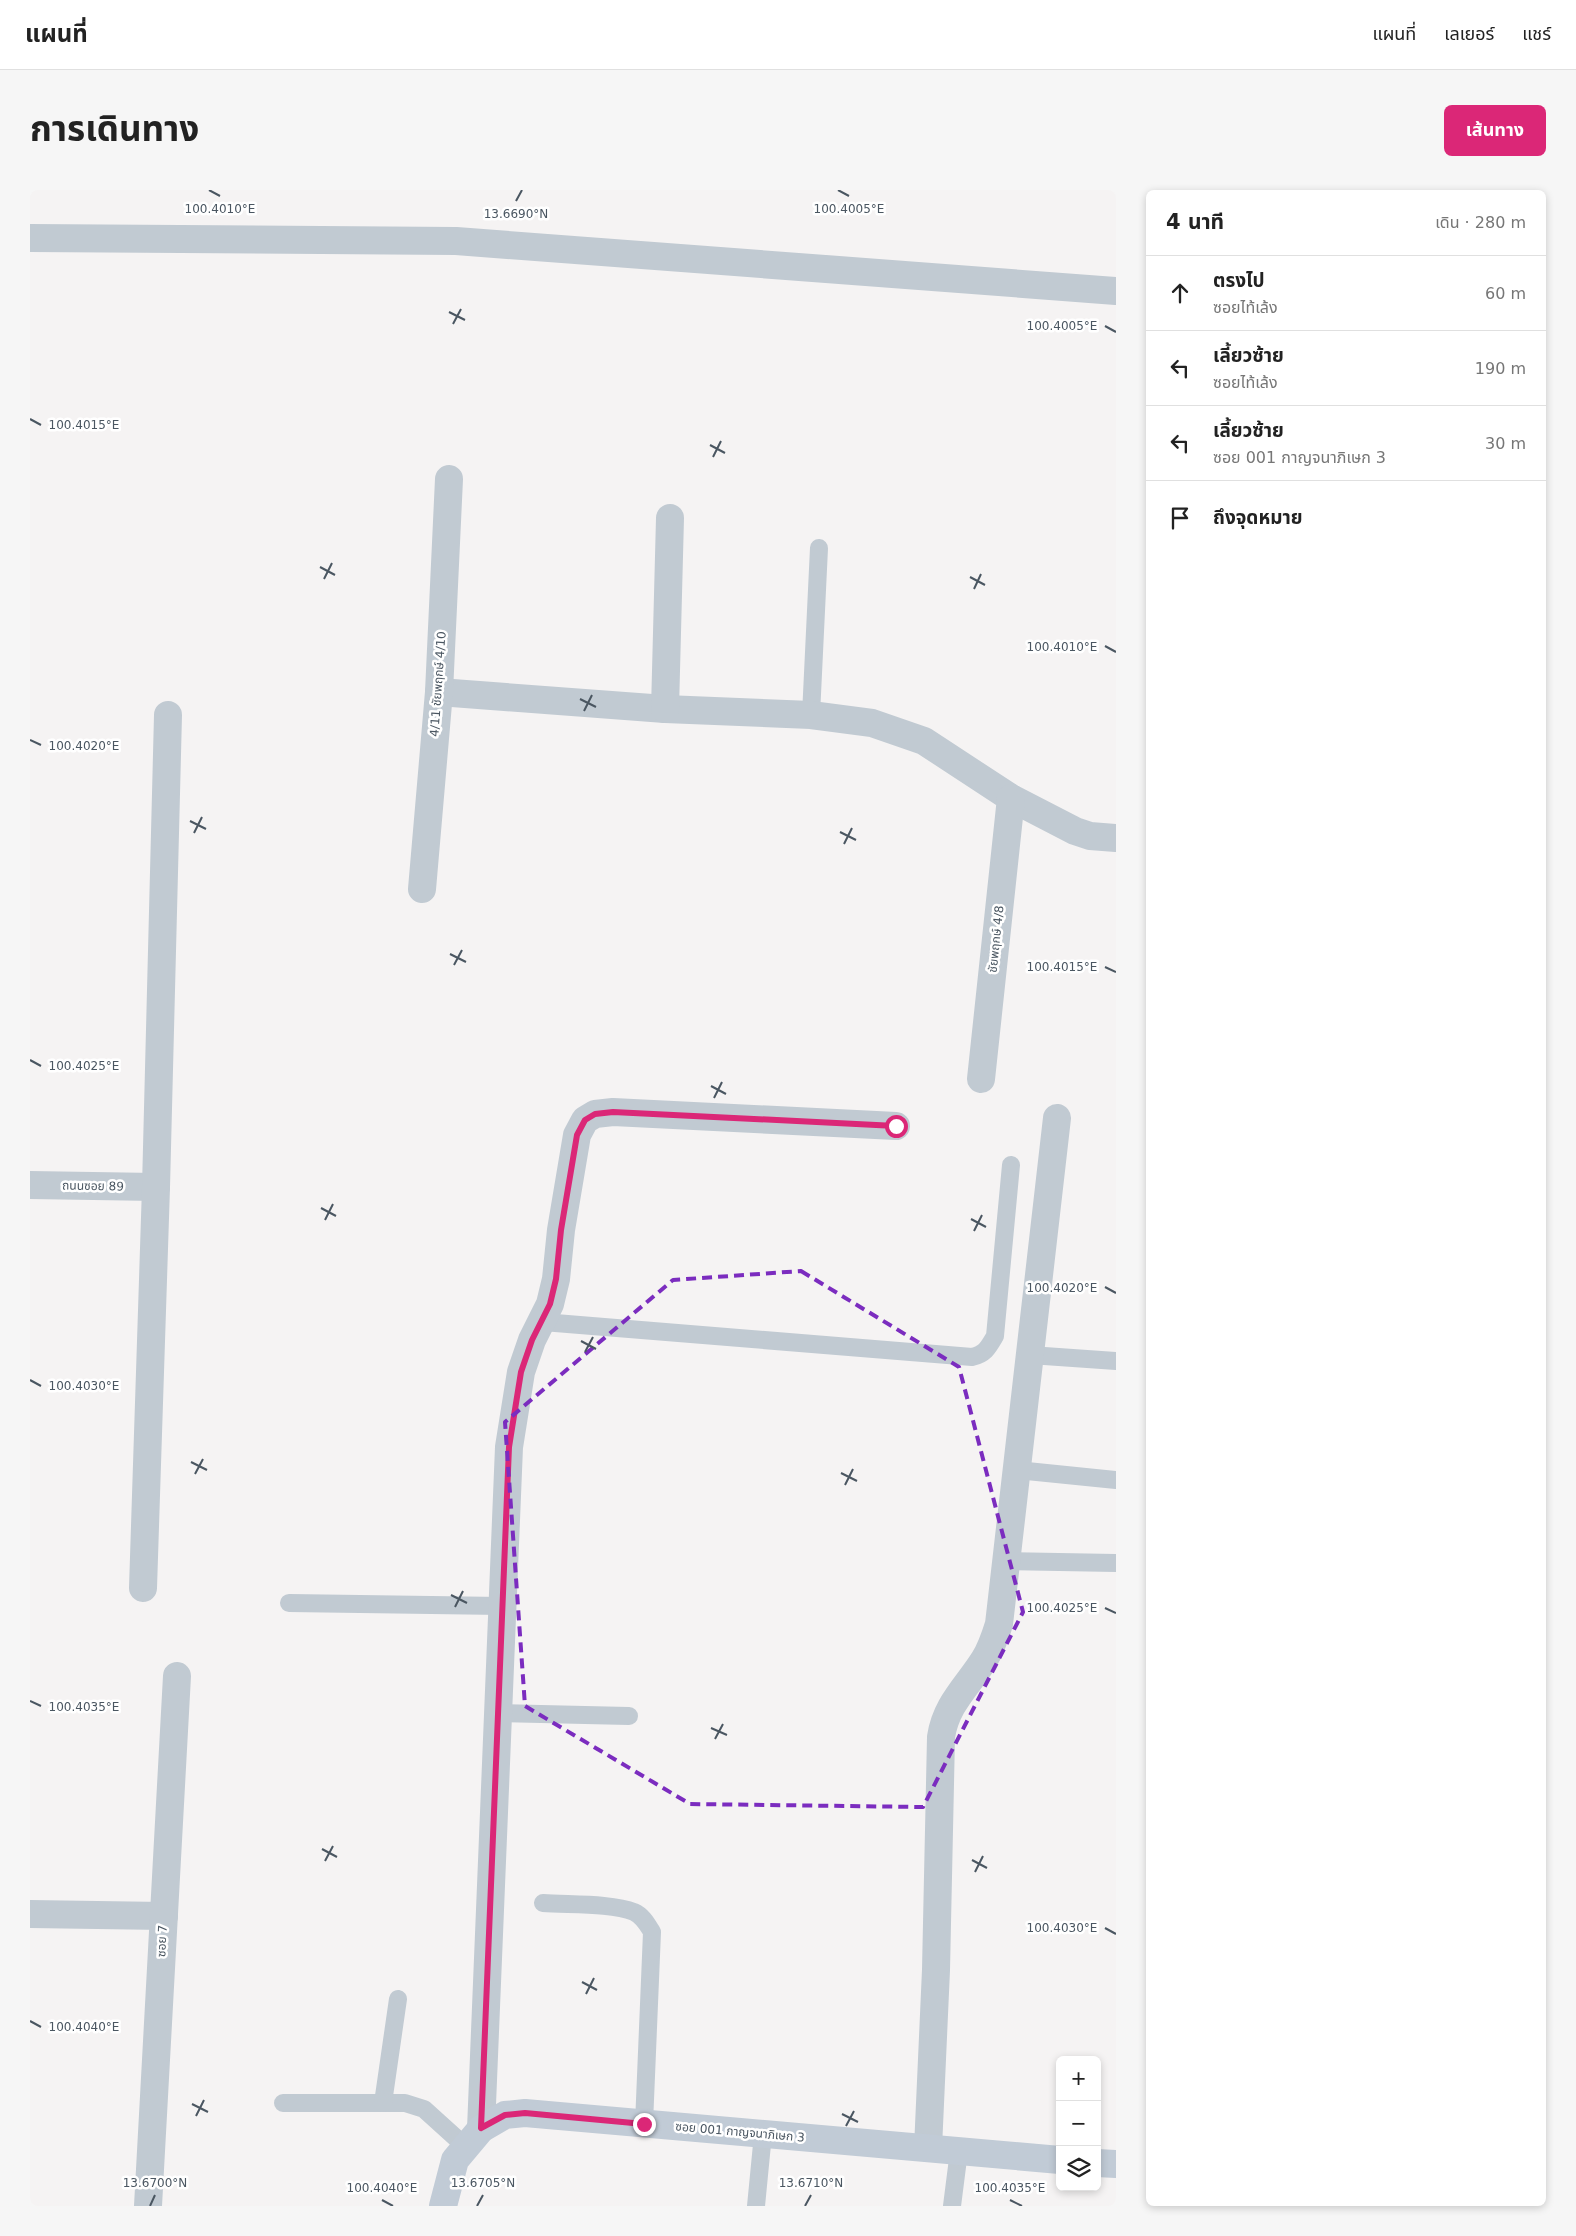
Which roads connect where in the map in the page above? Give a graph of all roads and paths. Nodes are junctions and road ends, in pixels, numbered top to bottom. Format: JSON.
{"nodes":[{"id":1,"x":30,"y":238,"type":"edge"},
{"id":2,"x":1116,"y":291,"type":"edge"},
{"id":3,"x":449,"y":479,"type":"dead end"},
{"id":4,"x":670,"y":518,"type":"dead end"},
{"id":5,"x":819,"y":548,"type":"dead end"},
{"id":6,"x":439,"y":692,"type":"junction"},
{"id":7,"x":665,"y":709,"type":"junction"},
{"id":8,"x":168,"y":715,"type":"dead end"},
{"id":9,"x":810,"y":715,"type":"junction"},
{"id":10,"x":1011,"y":798,"type":"junction"},
{"id":11,"x":1116,"y":838,"type":"edge"},
{"id":12,"x":422,"y":889,"type":"dead end"},
{"id":13,"x":981,"y":1079,"type":"dead end"},
{"id":14,"x":1057,"y":1118,"type":"dead end"},
{"id":15,"x":896,"y":1126,"type":"dead end"},
{"id":16,"x":1011,"y":1165,"type":"dead end"},
{"id":17,"x":30,"y":1185,"type":"edge"},
{"id":18,"x":156,"y":1187,"type":"junction"},
{"id":19,"x":543,"y":1322,"type":"junction"},
{"id":20,"x":1030,"y":1356,"type":"junction"},
{"id":21,"x":1116,"y":1361,"type":"edge"},
{"id":22,"x":1017,"y":1470,"type":"junction"},
{"id":23,"x":1116,"y":1480,"type":"edge"},
{"id":24,"x":1007,"y":1561,"type":"junction"},
{"id":25,"x":1116,"y":1563,"type":"edge"},
{"id":26,"x":143,"y":1588,"type":"dead end"},
{"id":27,"x":289,"y":1603,"type":"dead end"},
{"id":28,"x":502,"y":1606,"type":"junction"},
{"id":29,"x":177,"y":1676,"type":"dead end"},
{"id":30,"x":498,"y":1713,"type":"junction"},
{"id":31,"x":629,"y":1716,"type":"dead end"},
{"id":32,"x":543,"y":1903,"type":"dead end"},
{"id":33,"x":30,"y":1914,"type":"edge"},
{"id":34,"x":164,"y":1916,"type":"junction"},
{"id":35,"x":398,"y":1999,"type":"dead end"},
{"id":36,"x":383,"y":2103,"type":"junction"},
{"id":37,"x":283,"y":2104,"type":"dead end"},
{"id":38,"x":644,"y":2124,"type":"junction"},
{"id":39,"x":763,"y":2134,"type":"junction"},
{"id":40,"x":473,"y":2138,"type":"junction"},
{"id":41,"x":928,"y":2148,"type":"junction"},
{"id":42,"x":959,"y":2151,"type":"junction"},
{"id":43,"x":1056,"y":2160,"type":"edge"},
{"id":44,"x":1101,"y":2163,"type":"edge"},
{"id":45,"x":1116,"y":2164,"type":"edge"},
{"id":46,"x":148,"y":2206,"type":"edge"},
{"id":47,"x":444,"y":2206,"type":"edge"},
{"id":48,"x":756,"y":2206,"type":"edge"},
{"id":49,"x":952,"y":2206,"type":"edge"}],
"edges":[{"from":1,"to":2,"type":"street"},
{"from":3,"to":6,"type":"street","name":"4/11 ชัยพฤกษ์ 4/10"},
{"from":4,"to":7,"type":"street"},
{"from":5,"to":9,"type":"lane"},
{"from":6,"to":7,"type":"street"},
{"from":6,"to":12,"type":"street","name":"4/11 ชัยพฤกษ์ 4/10"},
{"from":7,"to":9,"type":"street"},
{"from":8,"to":18,"type":"street"},
{"from":9,"to":10,"type":"street"},
{"from":10,"to":11,"type":"street"},
{"from":10,"to":13,"type":"street","name":"ชัยพฤกษ์ 4/8"},
{"from":14,"to":20,"type":"street"},
{"from":15,"to":19,"type":"street"},
{"from":16,"to":19,"type":"lane"},
{"from":17,"to":18,"type":"street","name":"ถนนซอย 89"},
{"from":18,"to":26,"type":"street"},
{"from":19,"to":28,"type":"street"},
{"from":20,"to":21,"type":"lane"},
{"from":20,"to":22,"type":"street"},
{"from":22,"to":23,"type":"lane"},
{"from":22,"to":24,"type":"street"},
{"from":24,"to":25,"type":"lane"},
{"from":24,"to":41,"type":"street"},
{"from":27,"to":28,"type":"lane"},
{"from":28,"to":30,"type":"street"},
{"from":29,"to":34,"type":"street","name":"ซอย 7"},
{"from":30,"to":31,"type":"lane"},
{"from":30,"to":40,"type":"street"},
{"from":32,"to":38,"type":"lane"},
{"from":33,"to":34,"type":"street"},
{"from":34,"to":46,"type":"street","name":"ซอย 7"},
{"from":35,"to":36,"type":"lane"},
{"from":36,"to":37,"type":"lane"},
{"from":36,"to":40,"type":"lane"},
{"from":38,"to":39,"type":"street","name":"ซอย 001 กาญจนาภิเษก 3"},
{"from":38,"to":40,"type":"street","name":"ซอย 001 กาญจนาภิเษก 3"},
{"from":39,"to":41,"type":"street","name":"ซอย 001 กาญจนาภิเษก 3"},
{"from":39,"to":48,"type":"lane"},
{"from":40,"to":47,"type":"street","name":"ซอย 001 กาญจนาภิเษก 3"},
{"from":41,"to":42,"type":"street","name":"ซอย 001 กาญจนาภิเษก 3"},
{"from":42,"to":43,"type":"street","name":"ซอย 001 กาญจนาภิเษก 3"},
{"from":42,"to":49,"type":"lane"},
{"from":44,"to":45,"type":"street"}]}
